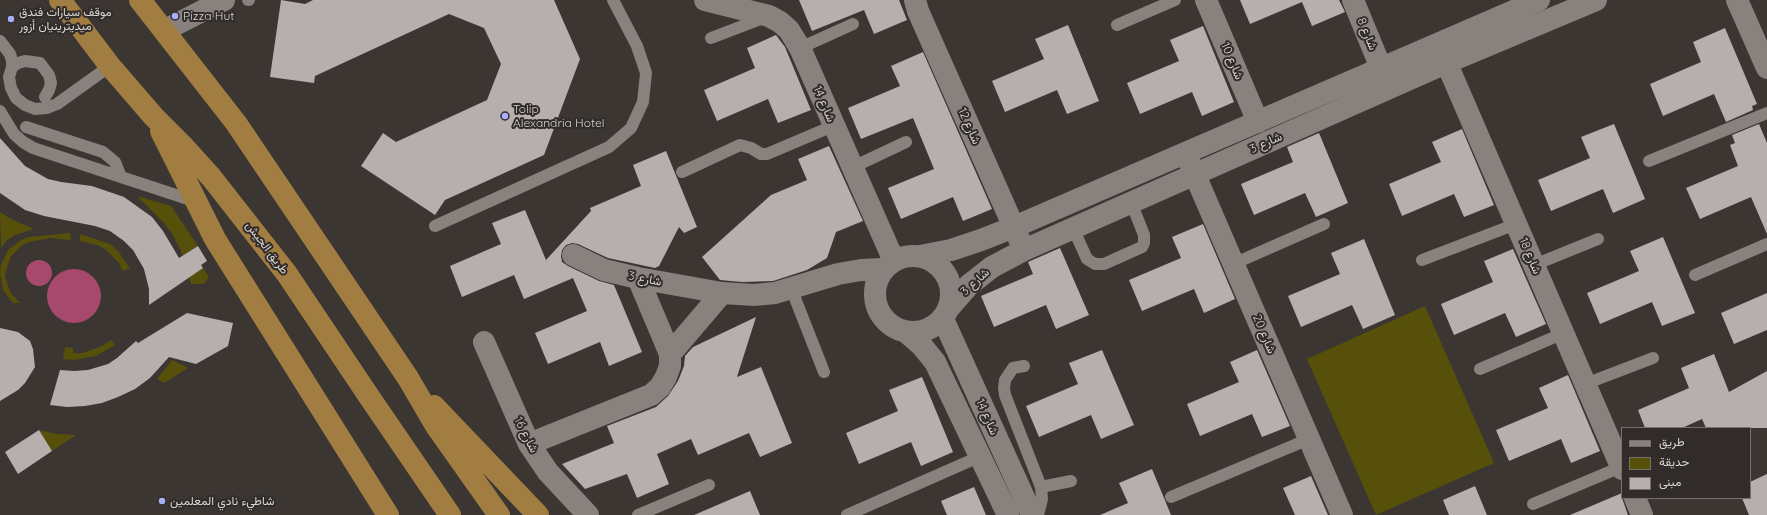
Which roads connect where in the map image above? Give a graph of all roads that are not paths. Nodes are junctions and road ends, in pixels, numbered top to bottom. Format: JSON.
{"nodes":[{"id":1,"x":60,"y":0,"type":"edge"},
{"id":2,"x":140,"y":0,"type":"edge"},
{"id":3,"x":224,"y":0,"type":"edge"},
{"id":4,"x":613,"y":0,"type":"edge"},
{"id":5,"x":705,"y":0,"type":"edge"},
{"id":6,"x":915,"y":0,"type":"edge"},
{"id":7,"x":1175,"y":0,"type":"edge"},
{"id":8,"x":1206,"y":0,"type":"edge"},
{"id":9,"x":1353,"y":0,"type":"edge"},
{"id":10,"x":1539,"y":0,"type":"edge"},
{"id":11,"x":1736,"y":0,"type":"edge"},
{"id":12,"x":1582,"y":3,"type":"edge"},
{"id":13,"x":769,"y":16,"type":"junction"},
{"id":14,"x":853,"y":24,"type":"dead end"},
{"id":15,"x":1117,"y":25,"type":"dead end"},
{"id":16,"x":165,"y":30,"type":"junction"},
{"id":17,"x":711,"y":38,"type":"dead end"},
{"id":18,"x":0,"y":41,"type":"edge"},
{"id":19,"x":800,"y":48,"type":"junction"},
{"id":20,"x":1442,"y":53,"type":"junction"},
{"id":21,"x":110,"y":66,"type":"junction"},
{"id":22,"x":12,"y":68,"type":"junction"},
{"id":23,"x":1381,"y":68,"type":"junction"},
{"id":24,"x":1767,"y":68,"type":"edge"},
{"id":25,"x":46,"y":97,"type":"dead end"},
{"id":26,"x":0,"y":111,"type":"edge"},
{"id":27,"x":1767,"y":113,"type":"edge"},
{"id":28,"x":154,"y":117,"type":"junction"},
{"id":29,"x":1258,"y":122,"type":"junction"},
{"id":30,"x":834,"y":126,"type":"junction"},
{"id":31,"x":26,"y":127,"type":"dead end"},
{"id":32,"x":906,"y":142,"type":"dead end"},
{"id":33,"x":1186,"y":153,"type":"junction"},
{"id":34,"x":1649,"y":161,"type":"dead end"},
{"id":35,"x":852,"y":168,"type":"junction"},
{"id":36,"x":682,"y":172,"type":"dead end"},
{"id":37,"x":1195,"y":174,"type":"junction"},
{"id":38,"x":121,"y":177,"type":"junction"},
{"id":39,"x":194,"y":201,"type":"junction"},
{"id":40,"x":1131,"y":202,"type":"junction"},
{"id":41,"x":1324,"y":224,"type":"dead end"},
{"id":42,"x":1516,"y":224,"type":"junction"},
{"id":43,"x":435,"y":226,"type":"dead end"},
{"id":44,"x":1014,"y":227,"type":"junction"},
{"id":45,"x":1073,"y":228,"type":"junction"},
{"id":46,"x":1598,"y":239,"type":"dead end"},
{"id":47,"x":1767,"y":244,"type":"edge"},
{"id":48,"x":1024,"y":250,"type":"junction"},
{"id":49,"x":573,"y":255,"type":"dead end"},
{"id":50,"x":920,"y":256,"type":"junction"},
{"id":51,"x":1422,"y":260,"type":"dead end"},
{"id":52,"x":1233,"y":264,"type":"junction"},
{"id":53,"x":889,"y":265,"type":"junction"},
{"id":54,"x":1534,"y":265,"type":"junction"},
{"id":55,"x":1695,"y":275,"type":"dead end"},
{"id":56,"x":638,"y":278,"type":"junction"},
{"id":57,"x":791,"y":288,"type":"junction"},
{"id":58,"x":722,"y":293,"type":"junction"},
{"id":59,"x":946,"y":313,"type":"junction"},
{"id":60,"x":906,"y":332,"type":"junction"},
{"id":61,"x":1564,"y":333,"type":"junction"},
{"id":62,"x":484,"y":342,"type":"dead end"},
{"id":63,"x":670,"y":354,"type":"junction"},
{"id":64,"x":1653,"y":358,"type":"dead end"},
{"id":65,"x":1024,"y":366,"type":"dead end"},
{"id":66,"x":1480,"y":369,"type":"dead end"},
{"id":67,"x":824,"y":372,"type":"dead end"},
{"id":68,"x":408,"y":378,"type":"junction"},
{"id":69,"x":1585,"y":384,"type":"junction"},
{"id":70,"x":1309,"y":439,"type":"junction"},
{"id":71,"x":529,"y":444,"type":"junction"},
{"id":72,"x":981,"y":456,"type":"junction"},
{"id":73,"x":1621,"y":466,"type":"edge"},
{"id":74,"x":1621,"y":468,"type":"edge"},
{"id":75,"x":1071,"y":480,"type":"dead end"},
{"id":76,"x":708,"y":485,"type":"dead end"},
{"id":77,"x":1041,"y":487,"type":"junction"},
{"id":78,"x":1171,"y":497,"type":"dead end"},
{"id":79,"x":1533,"y":504,"type":"dead end"},
{"id":80,"x":388,"y":515,"type":"edge"},
{"id":81,"x":450,"y":515,"type":"edge"},
{"id":82,"x":499,"y":515,"type":"edge"},
{"id":83,"x":538,"y":515,"type":"edge"},
{"id":84,"x":588,"y":515,"type":"edge"},
{"id":85,"x":638,"y":515,"type":"edge"},
{"id":86,"x":847,"y":515,"type":"edge"},
{"id":87,"x":1008,"y":515,"type":"edge"},
{"id":88,"x":1032,"y":515,"type":"edge"},
{"id":89,"x":1038,"y":515,"type":"edge"},
{"id":90,"x":1342,"y":515,"type":"edge"}],
"edges":[{"from":1,"to":21,"type":"highway","name":"طريق الجيش"},
{"from":2,"to":16,"type":"highway"},
{"from":3,"to":16,"type":"street"},
{"from":4,"to":43,"type":"lane"},
{"from":5,"to":13,"type":"street","name":"شارع 14"},
{"from":6,"to":44,"type":"street","name":"شارع 12"},
{"from":7,"to":15,"type":"lane"},
{"from":8,"to":29,"type":"street","name":"شارع 10"},
{"from":9,"to":23,"type":"street","name":"شارع 8"},
{"from":10,"to":20,"type":"street","name":"شارع 3"},
{"from":11,"to":24,"type":"street"},
{"from":12,"to":20,"type":"street","name":"شارع 3"},
{"from":13,"to":17,"type":"lane"},
{"from":13,"to":19,"type":"street","name":"شارع 14"},
{"from":14,"to":19,"type":"lane"},
{"from":16,"to":68,"type":"highway"},
{"from":18,"to":22,"type":"lane"},
{"from":19,"to":30,"type":"street","name":"شارع 14"},
{"from":20,"to":23,"type":"street","name":"شارع 3"},
{"from":20,"to":37,"type":"street","name":"شارع 3"},
{"from":20,"to":42,"type":"street","name":"شارع 18"},
{"from":21,"to":22,"type":"lane"},
{"from":21,"to":28,"type":"highway","name":"طريق الجيش"},
{"from":22,"to":25,"type":"lane"},
{"from":23,"to":29,"type":"street","name":"شارع 3"},
{"from":26,"to":38,"type":"lane"},
{"from":27,"to":34,"type":"lane"},
{"from":28,"to":39,"type":"highway"},
{"from":28,"to":81,"type":"highway","name":"طريق الجيش"},
{"from":29,"to":33,"type":"street","name":"شارع 3"},
{"from":30,"to":35,"type":"street","name":"شارع 14"},
{"from":30,"to":36,"type":"lane"},
{"from":31,"to":38,"type":"lane"},
{"from":32,"to":35,"type":"lane"},
{"from":33,"to":37,"type":"street","name":"شارع 20"},
{"from":33,"to":44,"type":"street","name":"شارع 3"},
{"from":35,"to":53,"type":"street","name":"شارع 14"},
{"from":37,"to":40,"type":"street","name":"شارع 3"},
{"from":37,"to":52,"type":"street","name":"شارع 20"},
{"from":38,"to":39,"type":"lane"},
{"from":39,"to":80,"type":"highway"},
{"from":40,"to":45,"type":"street","name":"شارع 3"},
{"from":40,"to":45,"type":"lane"},
{"from":41,"to":52,"type":"lane"},
{"from":42,"to":51,"type":"lane"},
{"from":42,"to":54,"type":"street","name":"شارع 18"},
{"from":44,"to":48,"type":"street","name":"شارع 12"},
{"from":44,"to":50,"type":"street","name":"شارع 3"},
{"from":45,"to":48,"type":"street","name":"شارع 3"},
{"from":46,"to":54,"type":"lane"},
{"from":47,"to":55,"type":"lane"},
{"from":48,"to":59,"type":"street","name":"شارع 3"},
{"from":49,"to":56,"type":"street","name":"شارع 3"},
{"from":50,"to":53,"type":"street"},
{"from":50,"to":59,"type":"street"},
{"from":52,"to":70,"type":"street","name":"شارع 20"},
{"from":53,"to":57,"type":"street","name":"شارع 3"},
{"from":53,"to":60,"type":"street"},
{"from":54,"to":61,"type":"street","name":"شارع 18"},
{"from":56,"to":58,"type":"street","name":"شارع 3"},
{"from":56,"to":63,"type":"street"},
{"from":57,"to":58,"type":"street","name":"شارع 3"},
{"from":57,"to":67,"type":"lane"},
{"from":58,"to":63,"type":"street"},
{"from":59,"to":60,"type":"street"},
{"from":59,"to":88,"type":"street","name":"شارع 14"},
{"from":60,"to":72,"type":"street","name":"شارع 14"},
{"from":61,"to":66,"type":"lane"},
{"from":61,"to":69,"type":"street","name":"شارع 18"},
{"from":62,"to":71,"type":"street","name":"شارع 16"},
{"from":63,"to":71,"type":"street"},
{"from":64,"to":69,"type":"lane"},
{"from":65,"to":77,"type":"lane"},
{"from":68,"to":82,"type":"highway"},
{"from":68,"to":83,"type":"highway"},
{"from":69,"to":73,"type":"street","name":"شارع 18"},
{"from":70,"to":78,"type":"lane"},
{"from":70,"to":90,"type":"street","name":"شارع 20"},
{"from":71,"to":84,"type":"street","name":"شارع 16"},
{"from":72,"to":86,"type":"lane"},
{"from":72,"to":87,"type":"street","name":"شارع 14"},
{"from":74,"to":79,"type":"lane"},
{"from":75,"to":77,"type":"lane"},
{"from":76,"to":85,"type":"lane"},
{"from":77,"to":89,"type":"lane"}]}
